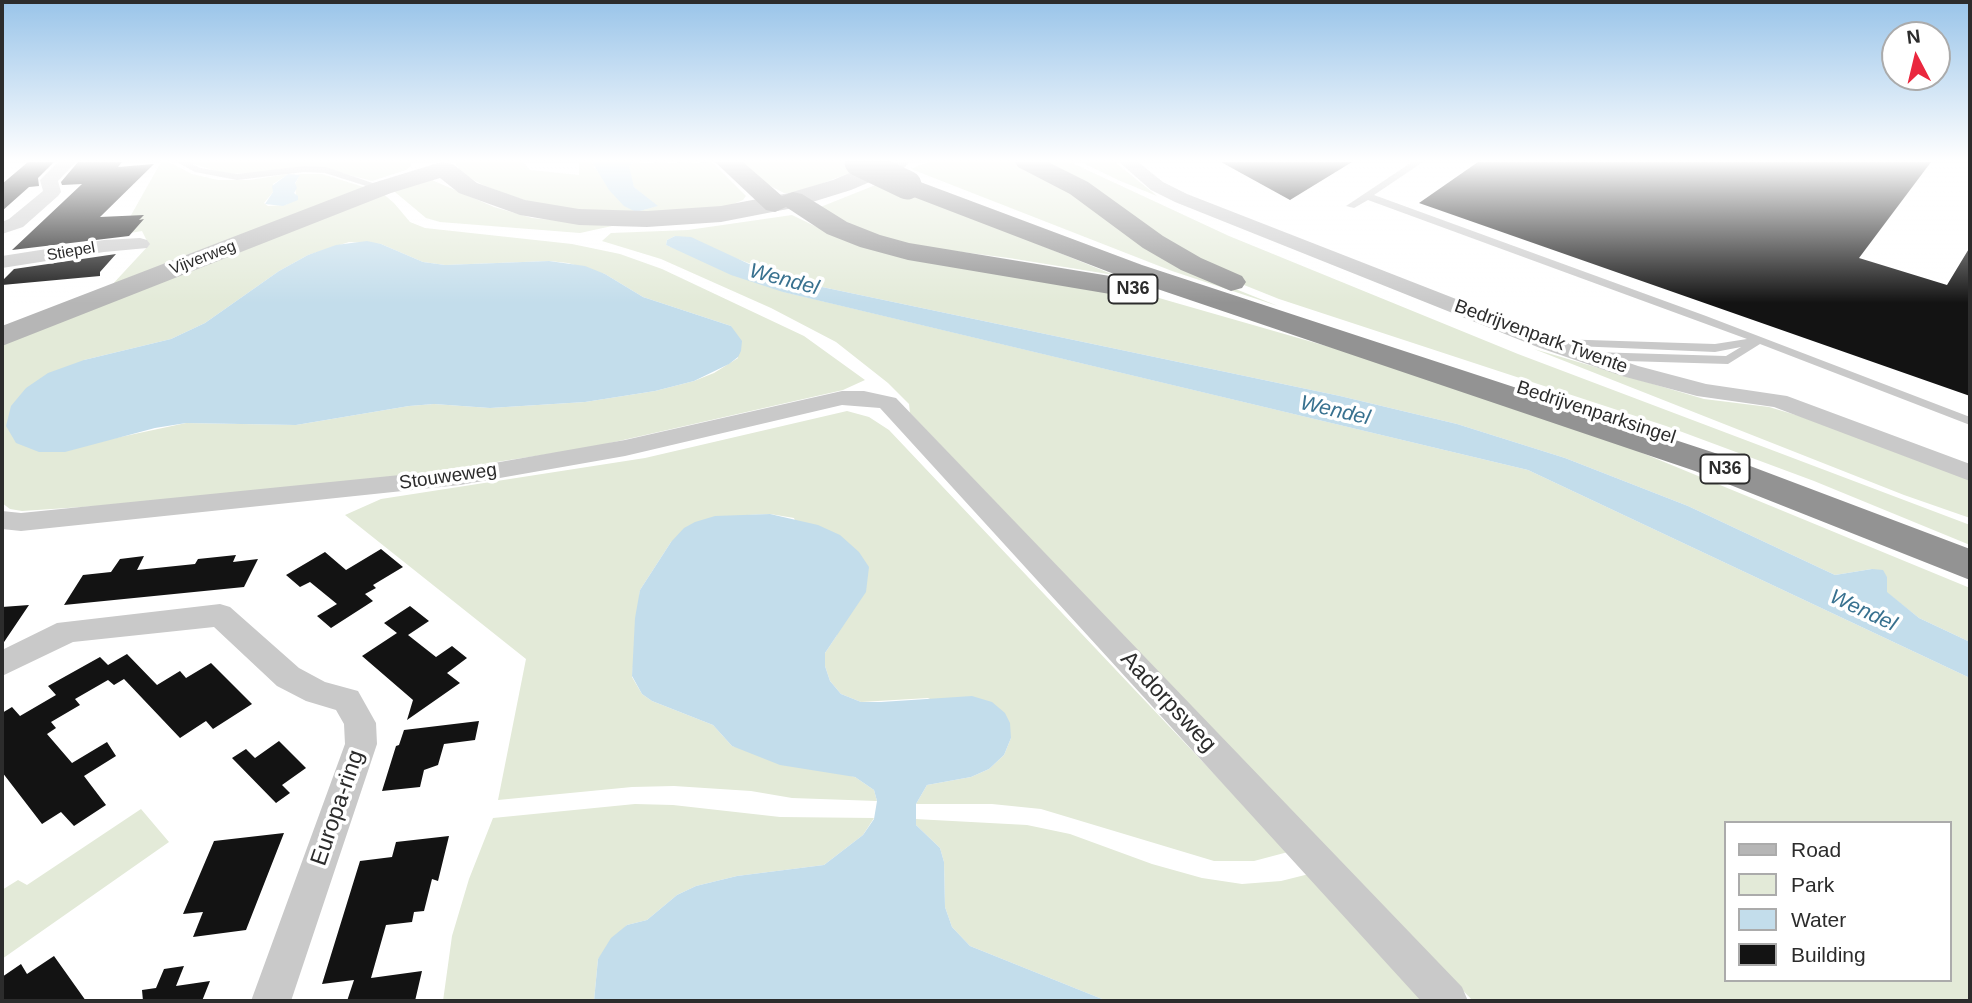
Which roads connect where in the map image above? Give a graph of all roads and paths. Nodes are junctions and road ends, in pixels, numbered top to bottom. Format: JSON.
{"nodes":[{"id":1,"x":32,"y":209,"type":"edge"},
{"id":2,"x":320,"y":209,"type":"edge"},
{"id":3,"x":537,"y":209,"type":"edge"},
{"id":4,"x":739,"y":209,"type":"edge"},
{"id":5,"x":798,"y":209,"type":"edge"},
{"id":6,"x":985,"y":209,"type":"edge"},
{"id":7,"x":993,"y":209,"type":"edge"},
{"id":8,"x":1108,"y":209,"type":"edge"},
{"id":9,"x":1208,"y":209,"type":"edge"},
{"id":10,"x":1402,"y":209,"type":"edge"},
{"id":11,"x":2,"y":228,"type":"edge"},
{"id":12,"x":140,"y":244,"type":"dead end"},
{"id":13,"x":2,"y":262,"type":"edge"},
{"id":14,"x":1336,"y":328,"type":"junction"},
{"id":15,"x":2,"y":337,"type":"edge"},
{"id":16,"x":1760,"y":340,"type":"junction"},
{"id":17,"x":1548,"y":343,"type":"junction"},
{"id":18,"x":1586,"y":356,"type":"junction"},
{"id":19,"x":1475,"y":385,"type":"junction"},
{"id":20,"x":888,"y":403,"type":"joint"},
{"id":21,"x":1970,"y":421,"type":"edge"},
{"id":22,"x":1970,"y":472,"type":"edge"},
{"id":23,"x":2,"y":520,"type":"edge"},
{"id":24,"x":1970,"y":551,"type":"edge"},
{"id":25,"x":1970,"y":565,"type":"edge"},
{"id":26,"x":2,"y":664,"type":"edge"},
{"id":27,"x":271,"y":1001,"type":"edge"},
{"id":28,"x":1448,"y":1001,"type":"edge"}],
"edges":[{"from":1,"to":11,"type":"street"},
{"from":2,"to":15,"type":"main road","name":"Vijverweg"},
{"from":3,"to":4,"type":"main road","name":"Vijverweg"},
{"from":5,"to":19,"type":"highway","number":"N36"},
{"from":6,"to":19,"type":"highway","number":"N36"},
{"from":7,"to":14,"type":"highway","number":"N36"},
{"from":8,"to":14,"type":"highway","number":"N36"},
{"from":9,"to":17,"type":"street","name":"Bedrijvenpark Twente"},
{"from":10,"to":16,"type":"lane"},
{"from":12,"to":13,"type":"street","name":"Stiepel"},
{"from":14,"to":24,"type":"highway","name":"Bedrijvenparksingel","number":"N36"},
{"from":16,"to":17,"type":"lane"},
{"from":16,"to":18,"type":"lane"},
{"from":16,"to":21,"type":"lane"},
{"from":17,"to":18,"type":"street","name":"Bedrijvenpark Twente"},
{"from":18,"to":22,"type":"street","name":"Bedrijvenpark Twente"},
{"from":19,"to":25,"type":"highway","name":"Bedrijvenparksingel","number":"N36"},
{"from":20,"to":23,"type":"street","name":"Stouweweg"},
{"from":20,"to":28,"type":"street","name":"Aadorpsweg"},
{"from":26,"to":27,"type":"street","name":"Europa-ring"}]}
